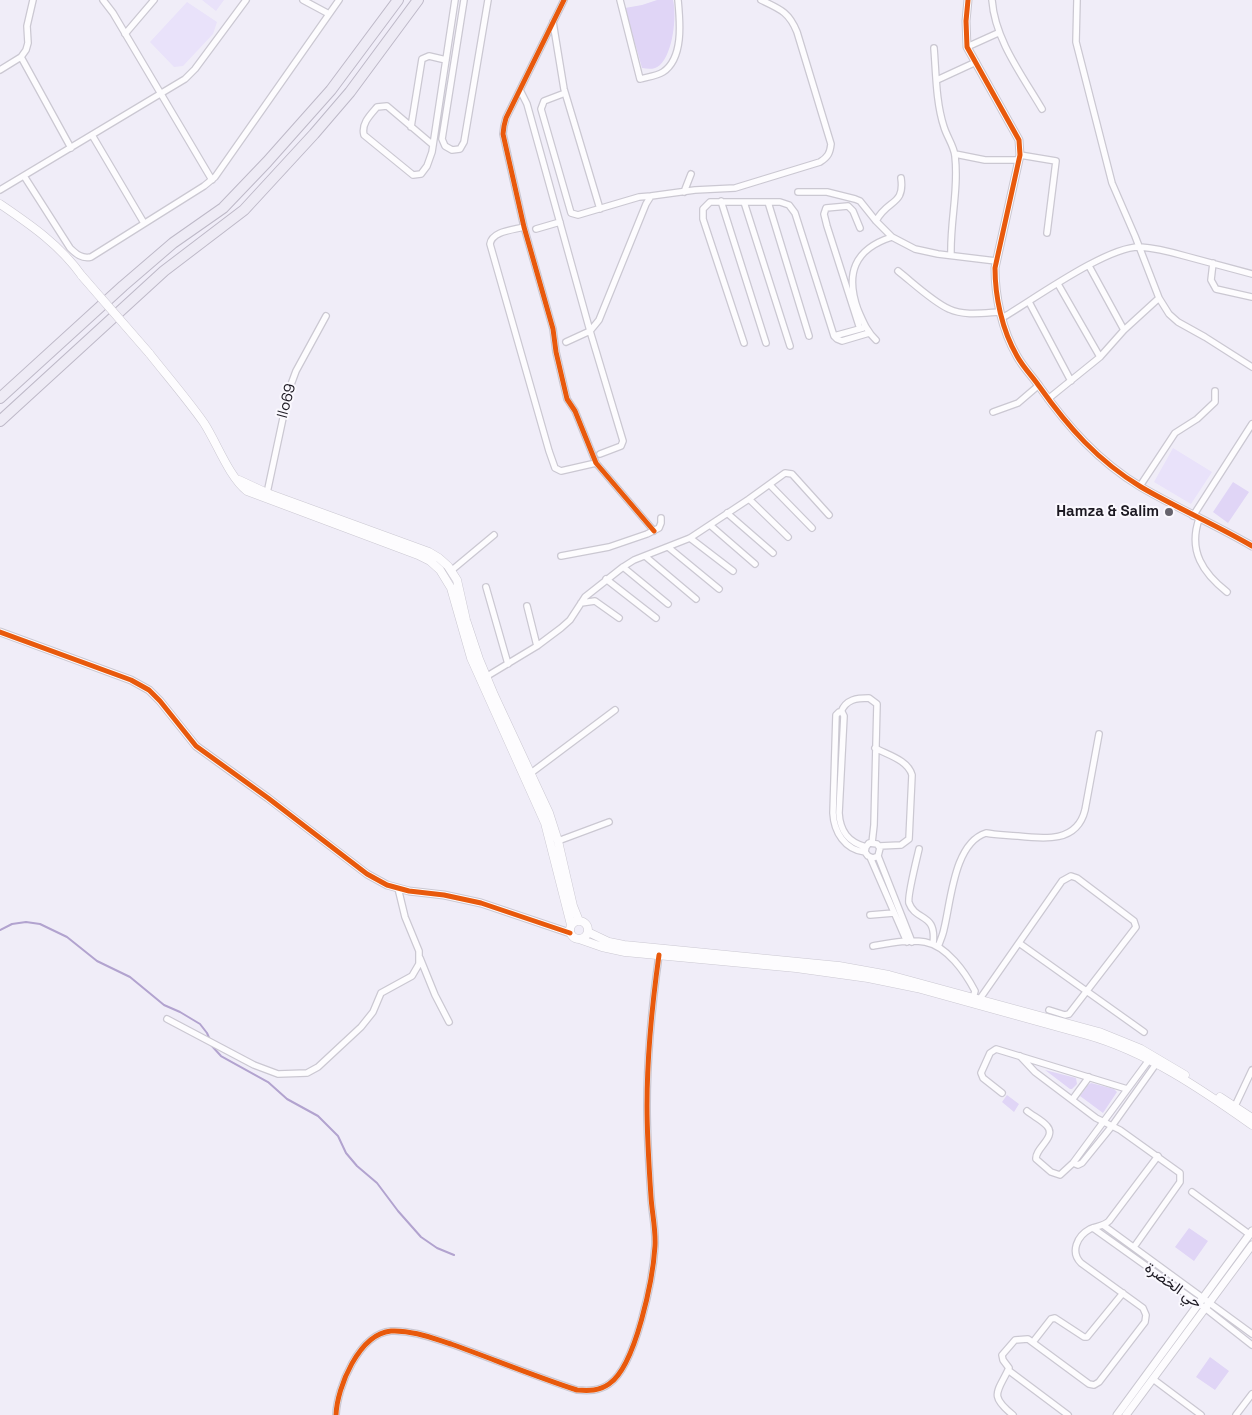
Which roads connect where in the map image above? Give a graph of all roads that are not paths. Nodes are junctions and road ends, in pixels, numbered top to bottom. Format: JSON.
{"nodes":[{"id":1,"x":33,"y":0,"type":"edge"},
{"id":2,"x":103,"y":0,"type":"edge"},
{"id":3,"x":154,"y":0,"type":"edge"},
{"id":4,"x":246,"y":0,"type":"edge"},
{"id":5,"x":303,"y":0,"type":"edge"},
{"id":6,"x":339,"y":0,"type":"edge"},
{"id":7,"x":398,"y":0,"type":"edge"},
{"id":8,"x":418,"y":0,"type":"edge"},
{"id":9,"x":455,"y":0,"type":"edge"},
{"id":10,"x":464,"y":0,"type":"edge"},
{"id":11,"x":488,"y":0,"type":"edge"},
{"id":12,"x":564,"y":0,"type":"edge"},
{"id":13,"x":620,"y":0,"type":"edge"},
{"id":14,"x":678,"y":0,"type":"edge"},
{"id":15,"x":761,"y":0,"type":"edge"},
{"id":16,"x":968,"y":0,"type":"edge"},
{"id":17,"x":992,"y":0,"type":"edge"},
{"id":18,"x":1077,"y":0,"type":"edge"},
{"id":19,"x":329,"y":14,"type":"junction"},
{"id":20,"x":553,"y":21,"type":"junction"},
{"id":21,"x":998,"y":33,"type":"junction"},
{"id":22,"x":125,"y":34,"type":"junction"},
{"id":23,"x":968,"y":47,"type":"junction"},
{"id":24,"x":934,"y":48,"type":"dead end"},
{"id":25,"x":21,"y":57,"type":"junction"},
{"id":26,"x":446,"y":60,"type":"junction"},
{"id":27,"x":976,"y":62,"type":"junction"},
{"id":28,"x":0,"y":70,"type":"edge"},
{"id":29,"x":937,"y":80,"type":"junction"},
{"id":30,"x":520,"y":90,"type":"junction"},
{"id":31,"x":565,"y":93,"type":"junction"},
{"id":32,"x":160,"y":94,"type":"junction"},
{"id":33,"x":1042,"y":109,"type":"dead end"},
{"id":34,"x":412,"y":127,"type":"junction"},
{"id":35,"x":92,"y":135,"type":"junction"},
{"id":36,"x":433,"y":145,"type":"junction"},
{"id":37,"x":71,"y":148,"type":"junction"},
{"id":38,"x":955,"y":154,"type":"junction"},
{"id":39,"x":1019,"y":158,"type":"junction"},
{"id":40,"x":691,"y":174,"type":"dead end"},
{"id":41,"x":24,"y":176,"type":"junction"},
{"id":42,"x":901,"y":178,"type":"dead end"},
{"id":43,"x":212,"y":180,"type":"junction"},
{"id":44,"x":0,"y":190,"type":"edge"},
{"id":45,"x":684,"y":192,"type":"junction"},
{"id":46,"x":798,"y":192,"type":"dead end"},
{"id":47,"x":651,"y":196,"type":"junction"},
{"id":48,"x":721,"y":201,"type":"junction"},
{"id":49,"x":744,"y":202,"type":"junction"},
{"id":50,"x":768,"y":202,"type":"junction"},
{"id":51,"x":0,"y":204,"type":"edge"},
{"id":52,"x":600,"y":209,"type":"junction"},
{"id":53,"x":876,"y":221,"type":"junction"},
{"id":54,"x":560,"y":222,"type":"junction"},
{"id":55,"x":144,"y":224,"type":"junction"},
{"id":56,"x":524,"y":227,"type":"junction"},
{"id":57,"x":860,"y":228,"type":"dead end"},
{"id":58,"x":536,"y":229,"type":"dead end"},
{"id":59,"x":1047,"y":233,"type":"dead end"},
{"id":60,"x":892,"y":237,"type":"junction"},
{"id":61,"x":1138,"y":247,"type":"junction"},
{"id":62,"x":951,"y":254,"type":"junction"},
{"id":63,"x":996,"y":261,"type":"junction"},
{"id":64,"x":1213,"y":263,"type":"junction"},
{"id":65,"x":1089,"y":266,"type":"junction"},
{"id":66,"x":898,"y":271,"type":"dead end"},
{"id":67,"x":1252,"y":274,"type":"edge"},
{"id":68,"x":1058,"y":284,"type":"junction"},
{"id":69,"x":1252,"y":297,"type":"edge"},
{"id":70,"x":1159,"y":298,"type":"junction"},
{"id":71,"x":1029,"y":302,"type":"junction"},
{"id":72,"x":1001,"y":315,"type":"junction"},
{"id":73,"x":326,"y":316,"type":"dead end"},
{"id":74,"x":865,"y":330,"type":"junction"},
{"id":75,"x":1124,"y":330,"type":"junction"},
{"id":76,"x":590,"y":331,"type":"junction"},
{"id":77,"x":810,"y":336,"type":"dead end"},
{"id":78,"x":834,"y":336,"type":"junction"},
{"id":79,"x":876,"y":340,"type":"dead end"},
{"id":80,"x":566,"y":342,"type":"dead end"},
{"id":81,"x":744,"y":342,"type":"dead end"},
{"id":82,"x":766,"y":343,"type":"dead end"},
{"id":83,"x":790,"y":346,"type":"dead end"},
{"id":84,"x":1100,"y":357,"type":"junction"},
{"id":85,"x":1252,"y":367,"type":"edge"},
{"id":86,"x":1071,"y":381,"type":"junction"},
{"id":87,"x":1038,"y":385,"type":"junction"},
{"id":88,"x":1215,"y":391,"type":"dead end"},
{"id":89,"x":0,"y":398,"type":"edge"},
{"id":90,"x":1048,"y":399,"type":"junction"},
{"id":91,"x":993,"y":412,"type":"dead end"},
{"id":92,"x":0,"y":421,"type":"edge"},
{"id":93,"x":1252,"y":424,"type":"edge"},
{"id":94,"x":600,"y":454,"type":"dead end"},
{"id":95,"x":596,"y":463,"type":"junction"},
{"id":96,"x":237,"y":479,"type":"junction"},
{"id":97,"x":770,"y":485,"type":"junction"},
{"id":98,"x":1140,"y":486,"type":"junction"},
{"id":99,"x":267,"y":493,"type":"junction"},
{"id":100,"x":749,"y":499,"type":"junction"},
{"id":101,"x":727,"y":514,"type":"junction"},
{"id":102,"x":829,"y":515,"type":"dead end"},
{"id":103,"x":1196,"y":517,"type":"junction"},
{"id":104,"x":661,"y":518,"type":"dead end"},
{"id":105,"x":710,"y":525,"type":"junction"},
{"id":106,"x":812,"y":528,"type":"dead end"},
{"id":107,"x":654,"y":530,"type":"junction"},
{"id":108,"x":494,"y":535,"type":"dead end"},
{"id":109,"x":788,"y":537,"type":"dead end"},
{"id":110,"x":690,"y":538,"type":"junction"},
{"id":111,"x":1252,"y":546,"type":"edge"},
{"id":112,"x":668,"y":547,"type":"junction"},
{"id":113,"x":773,"y":553,"type":"dead end"},
{"id":114,"x":561,"y":556,"type":"dead end"},
{"id":115,"x":645,"y":556,"type":"junction"},
{"id":116,"x":755,"y":564,"type":"dead end"},
{"id":117,"x":623,"y":567,"type":"junction"},
{"id":118,"x":452,"y":570,"type":"junction"},
{"id":119,"x":733,"y":571,"type":"dead end"},
{"id":120,"x":606,"y":580,"type":"junction"},
{"id":121,"x":486,"y":587,"type":"dead end"},
{"id":122,"x":720,"y":589,"type":"dead end"},
{"id":123,"x":1227,"y":592,"type":"dead end"},
{"id":124,"x":696,"y":599,"type":"dead end"},
{"id":125,"x":580,"y":603,"type":"junction"},
{"id":126,"x":668,"y":604,"type":"dead end"},
{"id":127,"x":527,"y":606,"type":"dead end"},
{"id":128,"x":619,"y":618,"type":"dead end"},
{"id":129,"x":656,"y":618,"type":"dead end"},
{"id":130,"x":0,"y":632,"type":"edge"},
{"id":131,"x":537,"y":646,"type":"junction"},
{"id":132,"x":508,"y":664,"type":"junction"},
{"id":133,"x":483,"y":678,"type":"junction"},
{"id":134,"x":615,"y":710,"type":"dead end"},
{"id":135,"x":1099,"y":734,"type":"dead end"},
{"id":136,"x":875,"y":748,"type":"junction"},
{"id":137,"x":531,"y":773,"type":"junction"},
{"id":138,"x":609,"y":822,"type":"dead end"},
{"id":139,"x":558,"y":841,"type":"junction"},
{"id":140,"x":872,"y":843,"type":"junction"},
{"id":141,"x":879,"y":846,"type":"junction"},
{"id":142,"x":865,"y":849,"type":"junction"},
{"id":143,"x":919,"y":849,"type":"dead end"},
{"id":144,"x":878,"y":856,"type":"junction"},
{"id":145,"x":870,"y":858,"type":"junction"},
{"id":146,"x":398,"y":888,"type":"junction"},
{"id":147,"x":888,"y":891,"type":"junction"},
{"id":148,"x":894,"y":913,"type":"junction"},
{"id":149,"x":870,"y":915,"type":"dead end"},
{"id":150,"x":580,"y":921,"type":"junction"},
{"id":151,"x":571,"y":929,"type":"junction"},
{"id":152,"x":588,"y":932,"type":"junction"},
{"id":153,"x":579,"y":939,"type":"junction"},
{"id":154,"x":909,"y":942,"type":"junction"},
{"id":155,"x":1019,"y":943,"type":"junction"},
{"id":156,"x":874,"y":946,"type":"dead end"},
{"id":157,"x":935,"y":946,"type":"junction"},
{"id":158,"x":659,"y":955,"type":"junction"},
{"id":159,"x":419,"y":956,"type":"junction"},
{"id":160,"x":1087,"y":991,"type":"junction"},
{"id":161,"x":976,"y":999,"type":"junction"},
{"id":162,"x":1049,"y":1010,"type":"dead end"},
{"id":163,"x":167,"y":1019,"type":"dead end"},
{"id":164,"x":449,"y":1022,"type":"dead end"},
{"id":165,"x":1144,"y":1032,"type":"dead end"},
{"id":166,"x":1020,"y":1056,"type":"junction"},
{"id":167,"x":1152,"y":1062,"type":"junction"},
{"id":168,"x":1252,"y":1070,"type":"edge"},
{"id":169,"x":1089,"y":1077,"type":"junction"},
{"id":170,"x":1127,"y":1089,"type":"junction"},
{"id":171,"x":1002,"y":1093,"type":"dead end"},
{"id":172,"x":1072,"y":1100,"type":"junction"},
{"id":173,"x":1235,"y":1106,"type":"junction"},
{"id":174,"x":1027,"y":1112,"type":"dead end"},
{"id":175,"x":1252,"y":1118,"type":"edge"},
{"id":176,"x":1103,"y":1122,"type":"junction"},
{"id":177,"x":1252,"y":1125,"type":"edge"},
{"id":178,"x":1112,"y":1126,"type":"junction"},
{"id":179,"x":1158,"y":1156,"type":"junction"},
{"id":180,"x":1073,"y":1163,"type":"junction"},
{"id":181,"x":1192,"y":1192,"type":"dead end"},
{"id":182,"x":1103,"y":1225,"type":"junction"},
{"id":183,"x":1094,"y":1228,"type":"junction"},
{"id":184,"x":1251,"y":1232,"type":"edge"},
{"id":185,"x":1252,"y":1245,"type":"edge"},
{"id":186,"x":1134,"y":1247,"type":"junction"},
{"id":187,"x":1123,"y":1293,"type":"junction"},
{"id":188,"x":1204,"y":1303,"type":"junction"},
{"id":189,"x":1252,"y":1334,"type":"edge"},
{"id":190,"x":1033,"y":1342,"type":"junction"},
{"id":191,"x":1252,"y":1345,"type":"edge"},
{"id":192,"x":1008,"y":1370,"type":"junction"},
{"id":193,"x":1153,"y":1379,"type":"junction"},
{"id":194,"x":1252,"y":1394,"type":"edge"},
{"id":195,"x":336,"y":1415,"type":"edge"},
{"id":196,"x":1013,"y":1415,"type":"edge"},
{"id":197,"x":1068,"y":1415,"type":"edge"},
{"id":198,"x":1117,"y":1415,"type":"edge"},
{"id":199,"x":1126,"y":1415,"type":"edge"},
{"id":200,"x":1201,"y":1415,"type":"edge"},
{"id":201,"x":1236,"y":1415,"type":"edge"}],
"edges":[{"from":1,"to":25,"type":"street"},
{"from":2,"to":22,"type":"street"},
{"from":3,"to":22,"type":"street"},
{"from":4,"to":32,"type":"street"},
{"from":5,"to":19,"type":"street"},
{"from":6,"to":19,"type":"street"},
{"from":7,"to":89,"type":"highway"},
{"from":8,"to":92,"type":"highway"},
{"from":9,"to":26,"type":"street"},
{"from":10,"to":11,"type":"street"},
{"from":12,"to":20,"type":"street"},
{"from":13,"to":14,"type":"street"},
{"from":15,"to":45,"type":"street"},
{"from":16,"to":23,"type":"street"},
{"from":17,"to":21,"type":"street"},
{"from":18,"to":61,"type":"street"},
{"from":19,"to":43,"type":"street"},
{"from":20,"to":30,"type":"street"},
{"from":20,"to":31,"type":"street"},
{"from":21,"to":23,"type":"street"},
{"from":21,"to":33,"type":"street"},
{"from":22,"to":32,"type":"street"},
{"from":23,"to":27,"type":"street"},
{"from":24,"to":29,"type":"street"},
{"from":25,"to":28,"type":"street"},
{"from":25,"to":37,"type":"street"},
{"from":26,"to":34,"type":"street"},
{"from":26,"to":36,"type":"street"},
{"from":27,"to":29,"type":"street"},
{"from":27,"to":39,"type":"street"},
{"from":29,"to":38,"type":"street"},
{"from":30,"to":54,"type":"street"},
{"from":30,"to":56,"type":"street"},
{"from":31,"to":52,"type":"street"},
{"from":31,"to":52,"type":"street"},
{"from":32,"to":35,"type":"street"},
{"from":32,"to":43,"type":"street"},
{"from":34,"to":36,"type":"street"},
{"from":34,"to":36,"type":"street"},
{"from":35,"to":37,"type":"street"},
{"from":35,"to":55,"type":"street"},
{"from":37,"to":41,"type":"street"},
{"from":38,"to":39,"type":"street"},
{"from":38,"to":62,"type":"street"},
{"from":39,"to":59,"type":"street"},
{"from":39,"to":63,"type":"street"},
{"from":40,"to":45,"type":"street"},
{"from":41,"to":44,"type":"street"},
{"from":41,"to":55,"type":"street"},
{"from":42,"to":53,"type":"street"},
{"from":43,"to":55,"type":"street"},
{"from":45,"to":47,"type":"street"},
{"from":46,"to":53,"type":"street"},
{"from":47,"to":52,"type":"street"},
{"from":47,"to":76,"type":"street"},
{"from":48,"to":49,"type":"street"},
{"from":48,"to":81,"type":"street"},
{"from":48,"to":82,"type":"street"},
{"from":49,"to":50,"type":"street"},
{"from":49,"to":83,"type":"street"},
{"from":50,"to":77,"type":"street"},
{"from":50,"to":78,"type":"street"},
{"from":51,"to":96,"type":"main road","bridge":true},
{"from":53,"to":60,"type":"street"},
{"from":54,"to":58,"type":"street"},
{"from":54,"to":76,"type":"street"},
{"from":56,"to":95,"type":"street"},
{"from":56,"to":95,"type":"street"},
{"from":57,"to":74,"type":"street"},
{"from":60,"to":62,"type":"street"},
{"from":60,"to":74,"type":"street"},
{"from":61,"to":64,"type":"street"},
{"from":61,"to":65,"type":"street"},
{"from":61,"to":70,"type":"street"},
{"from":62,"to":63,"type":"street"},
{"from":63,"to":72,"type":"street"},
{"from":64,"to":67,"type":"street"},
{"from":64,"to":69,"type":"street"},
{"from":65,"to":68,"type":"street"},
{"from":65,"to":75,"type":"street"},
{"from":66,"to":72,"type":"street"},
{"from":68,"to":71,"type":"street"},
{"from":68,"to":84,"type":"street"},
{"from":70,"to":75,"type":"street"},
{"from":70,"to":85,"type":"street"},
{"from":71,"to":72,"type":"street"},
{"from":71,"to":86,"type":"street"},
{"from":72,"to":87,"type":"street"},
{"from":73,"to":99,"type":"street","name":"Ilo69"},
{"from":74,"to":78,"type":"street"},
{"from":74,"to":78,"type":"street"},
{"from":74,"to":79,"type":"street"},
{"from":75,"to":84,"type":"street"},
{"from":76,"to":80,"type":"street"},
{"from":76,"to":94,"type":"street"},
{"from":84,"to":86,"type":"street"},
{"from":86,"to":90,"type":"street"},
{"from":87,"to":90,"type":"street"},
{"from":87,"to":91,"type":"street"},
{"from":88,"to":98,"type":"street"},
{"from":90,"to":98,"type":"street"},
{"from":93,"to":103,"type":"street"},
{"from":95,"to":107,"type":"street"},
{"from":96,"to":99,"type":"main road"},
{"from":96,"to":133,"type":"main road"},
{"from":97,"to":100,"type":"street"},
{"from":97,"to":102,"type":"street"},
{"from":97,"to":106,"type":"street"},
{"from":98,"to":103,"type":"street"},
{"from":99,"to":118,"type":"main road"},
{"from":100,"to":101,"type":"street"},
{"from":100,"to":109,"type":"street"},
{"from":101,"to":105,"type":"street"},
{"from":101,"to":113,"type":"street"},
{"from":103,"to":111,"type":"street"},
{"from":103,"to":123,"type":"street"},
{"from":104,"to":107,"type":"street"},
{"from":105,"to":110,"type":"street"},
{"from":105,"to":116,"type":"street"},
{"from":107,"to":114,"type":"street"},
{"from":108,"to":118,"type":"street"},
{"from":110,"to":112,"type":"street"},
{"from":110,"to":119,"type":"street"},
{"from":112,"to":115,"type":"street"},
{"from":112,"to":122,"type":"street"},
{"from":115,"to":117,"type":"street"},
{"from":115,"to":124,"type":"street"},
{"from":117,"to":120,"type":"street"},
{"from":117,"to":126,"type":"street"},
{"from":118,"to":133,"type":"main road"},
{"from":120,"to":125,"type":"street"},
{"from":120,"to":129,"type":"street"},
{"from":121,"to":132,"type":"street"},
{"from":125,"to":128,"type":"street"},
{"from":125,"to":131,"type":"street"},
{"from":127,"to":131,"type":"street"},
{"from":130,"to":146,"type":"street"},
{"from":131,"to":132,"type":"street"},
{"from":132,"to":133,"type":"street"},
{"from":133,"to":137,"type":"main road"},
{"from":133,"to":151,"type":"main road"},
{"from":134,"to":137,"type":"street"},
{"from":135,"to":157,"type":"street"},
{"from":136,"to":140,"type":"street"},
{"from":136,"to":141,"type":"street"},
{"from":136,"to":142,"type":"street"},
{"from":137,"to":139,"type":"main road"},
{"from":138,"to":139,"type":"street"},
{"from":139,"to":150,"type":"main road"},
{"from":140,"to":141,"type":"street"},
{"from":140,"to":142,"type":"street"},
{"from":141,"to":144,"type":"street"},
{"from":142,"to":145,"type":"street"},
{"from":143,"to":157,"type":"street"},
{"from":144,"to":145,"type":"street"},
{"from":144,"to":147,"type":"street"},
{"from":145,"to":147,"type":"street"},
{"from":146,"to":151,"type":"street"},
{"from":146,"to":159,"type":"street"},
{"from":147,"to":148,"type":"street"},
{"from":147,"to":154,"type":"street"},
{"from":148,"to":149,"type":"street"},
{"from":148,"to":154,"type":"street"},
{"from":150,"to":151,"type":"main road"},
{"from":150,"to":152,"type":"main road"},
{"from":151,"to":153,"type":"main road"},
{"from":152,"to":153,"type":"main road"},
{"from":152,"to":161,"type":"main road"},
{"from":153,"to":158,"type":"main road"},
{"from":154,"to":156,"type":"street"},
{"from":154,"to":157,"type":"street"},
{"from":155,"to":160,"type":"street"},
{"from":155,"to":160,"type":"street"},
{"from":155,"to":161,"type":"street"},
{"from":157,"to":161,"type":"street"},
{"from":158,"to":167,"type":"main road"},
{"from":158,"to":195,"type":"street"},
{"from":159,"to":163,"type":"street"},
{"from":159,"to":164,"type":"street"},
{"from":160,"to":162,"type":"street"},
{"from":160,"to":165,"type":"street"},
{"from":161,"to":173,"type":"main road"},
{"from":166,"to":169,"type":"street"},
{"from":166,"to":171,"type":"street"},
{"from":166,"to":172,"type":"street"},
{"from":167,"to":170,"type":"street"},
{"from":167,"to":177,"type":"main road"},
{"from":167,"to":178,"type":"street"},
{"from":168,"to":173,"type":"street"},
{"from":169,"to":170,"type":"street"},
{"from":169,"to":172,"type":"street"},
{"from":170,"to":176,"type":"street"},
{"from":172,"to":176,"type":"street"},
{"from":173,"to":175,"type":"main road"},
{"from":174,"to":180,"type":"street"},
{"from":176,"to":178,"type":"street"},
{"from":176,"to":180,"type":"street"},
{"from":178,"to":179,"type":"street"},
{"from":178,"to":180,"type":"street"},
{"from":179,"to":182,"type":"street"},
{"from":179,"to":186,"type":"street"},
{"from":181,"to":184,"type":"street"},
{"from":182,"to":183,"type":"street"},
{"from":182,"to":186,"type":"street"},
{"from":183,"to":187,"type":"street"},
{"from":183,"to":188,"type":"street","name":"حي الخضرة"},
{"from":184,"to":188,"type":"street"},
{"from":185,"to":188,"type":"street"},
{"from":186,"to":188,"type":"street"},
{"from":187,"to":190,"type":"street"},
{"from":187,"to":190,"type":"street"},
{"from":188,"to":189,"type":"street"},
{"from":188,"to":191,"type":"street","name":"حي الخضرة"},
{"from":188,"to":193,"type":"street"},
{"from":188,"to":198,"type":"street"},
{"from":190,"to":192,"type":"street"},
{"from":192,"to":196,"type":"street"},
{"from":192,"to":197,"type":"street"},
{"from":193,"to":199,"type":"street"},
{"from":193,"to":200,"type":"street"},
{"from":194,"to":201,"type":"street"}]}
